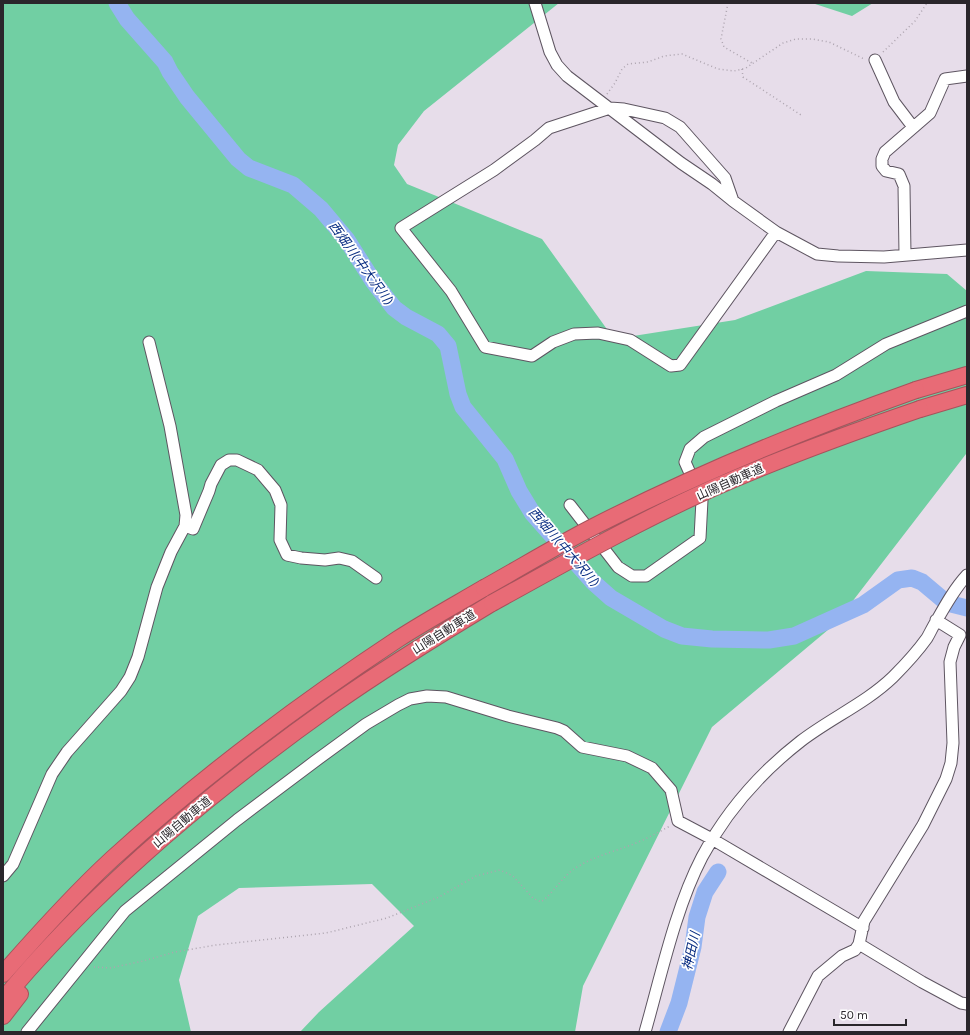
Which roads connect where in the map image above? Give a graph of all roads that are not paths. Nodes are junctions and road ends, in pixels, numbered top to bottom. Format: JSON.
{"nodes":[{"id":1,"x":535,"y":3,"type":"edge"},
{"id":2,"x":875,"y":60,"type":"road end"},
{"id":3,"x":967,"y":76,"type":"edge"},
{"id":4,"x":606,"y":105,"type":"junction"},
{"id":5,"x":913,"y":127,"type":"junction"},
{"id":6,"x":733,"y":201,"type":"junction"},
{"id":7,"x":776,"y":232,"type":"junction"},
{"id":8,"x":967,"y":250,"type":"edge"},
{"id":9,"x":905,"y":255,"type":"junction"},
{"id":10,"x":967,"y":311,"type":"edge"},
{"id":11,"x":149,"y":342,"type":"dead end"},
{"id":12,"x":967,"y":375,"type":"edge"},
{"id":13,"x":967,"y":395,"type":"edge"},
{"id":14,"x":570,"y":505,"type":"dead end"},
{"id":15,"x":185,"y":526,"type":"junction"},
{"id":16,"x":967,"y":575,"type":"edge"},
{"id":17,"x":376,"y":578,"type":"dead end"},
{"id":18,"x":939,"y":616,"type":"junction"},
{"id":19,"x":712,"y":839,"type":"junction"},
{"id":20,"x":122,"y":874,"type":"junction"},
{"id":21,"x":3,"y":876,"type":"edge"},
{"id":22,"x":50,"y":921,"type":"junction"},
{"id":23,"x":863,"y":928,"type":"junction"},
{"id":24,"x":859,"y":944,"type":"junction"},
{"id":25,"x":3,"y":968,"type":"edge"},
{"id":26,"x":3,"y":974,"type":"edge"},
{"id":27,"x":3,"y":1000,"type":"edge"},
{"id":28,"x":967,"y":1004,"type":"edge"},
{"id":29,"x":3,"y":1016,"type":"edge"},
{"id":30,"x":27,"y":1032,"type":"edge"},
{"id":31,"x":645,"y":1032,"type":"edge"},
{"id":32,"x":789,"y":1032,"type":"edge"}],
"edges":[{"from":1,"to":4,"type":"street"},
{"from":2,"to":5,"type":"street"},
{"from":3,"to":5,"type":"street"},
{"from":4,"to":6,"type":"street"},
{"from":4,"to":6,"type":"street"},
{"from":4,"to":7,"type":"street"},
{"from":5,"to":9,"type":"street"},
{"from":6,"to":7,"type":"street"},
{"from":7,"to":9,"type":"street"},
{"from":8,"to":9,"type":"street"},
{"from":10,"to":14,"type":"street"},
{"from":11,"to":15,"type":"street"},
{"from":12,"to":22,"type":"highway","name":"山陽自動車道","bridge":true},
{"from":13,"to":20,"type":"highway","name":"山陽自動車道","bridge":true},
{"from":15,"to":17,"type":"street"},
{"from":15,"to":21,"type":"street"},
{"from":16,"to":18,"type":"street"},
{"from":18,"to":19,"type":"street"},
{"from":18,"to":23,"type":"street"},
{"from":19,"to":23,"type":"street"},
{"from":19,"to":30,"type":"street"},
{"from":19,"to":31,"type":"street"},
{"from":20,"to":27,"type":"highway","name":"山陽自動車道"},
{"from":20,"to":29,"type":"highway"},
{"from":22,"to":25,"type":"highway"},
{"from":22,"to":26,"type":"highway","name":"山陽自動車道"},
{"from":23,"to":24,"type":"street"},
{"from":24,"to":28,"type":"street"},
{"from":24,"to":32,"type":"street"}]}
